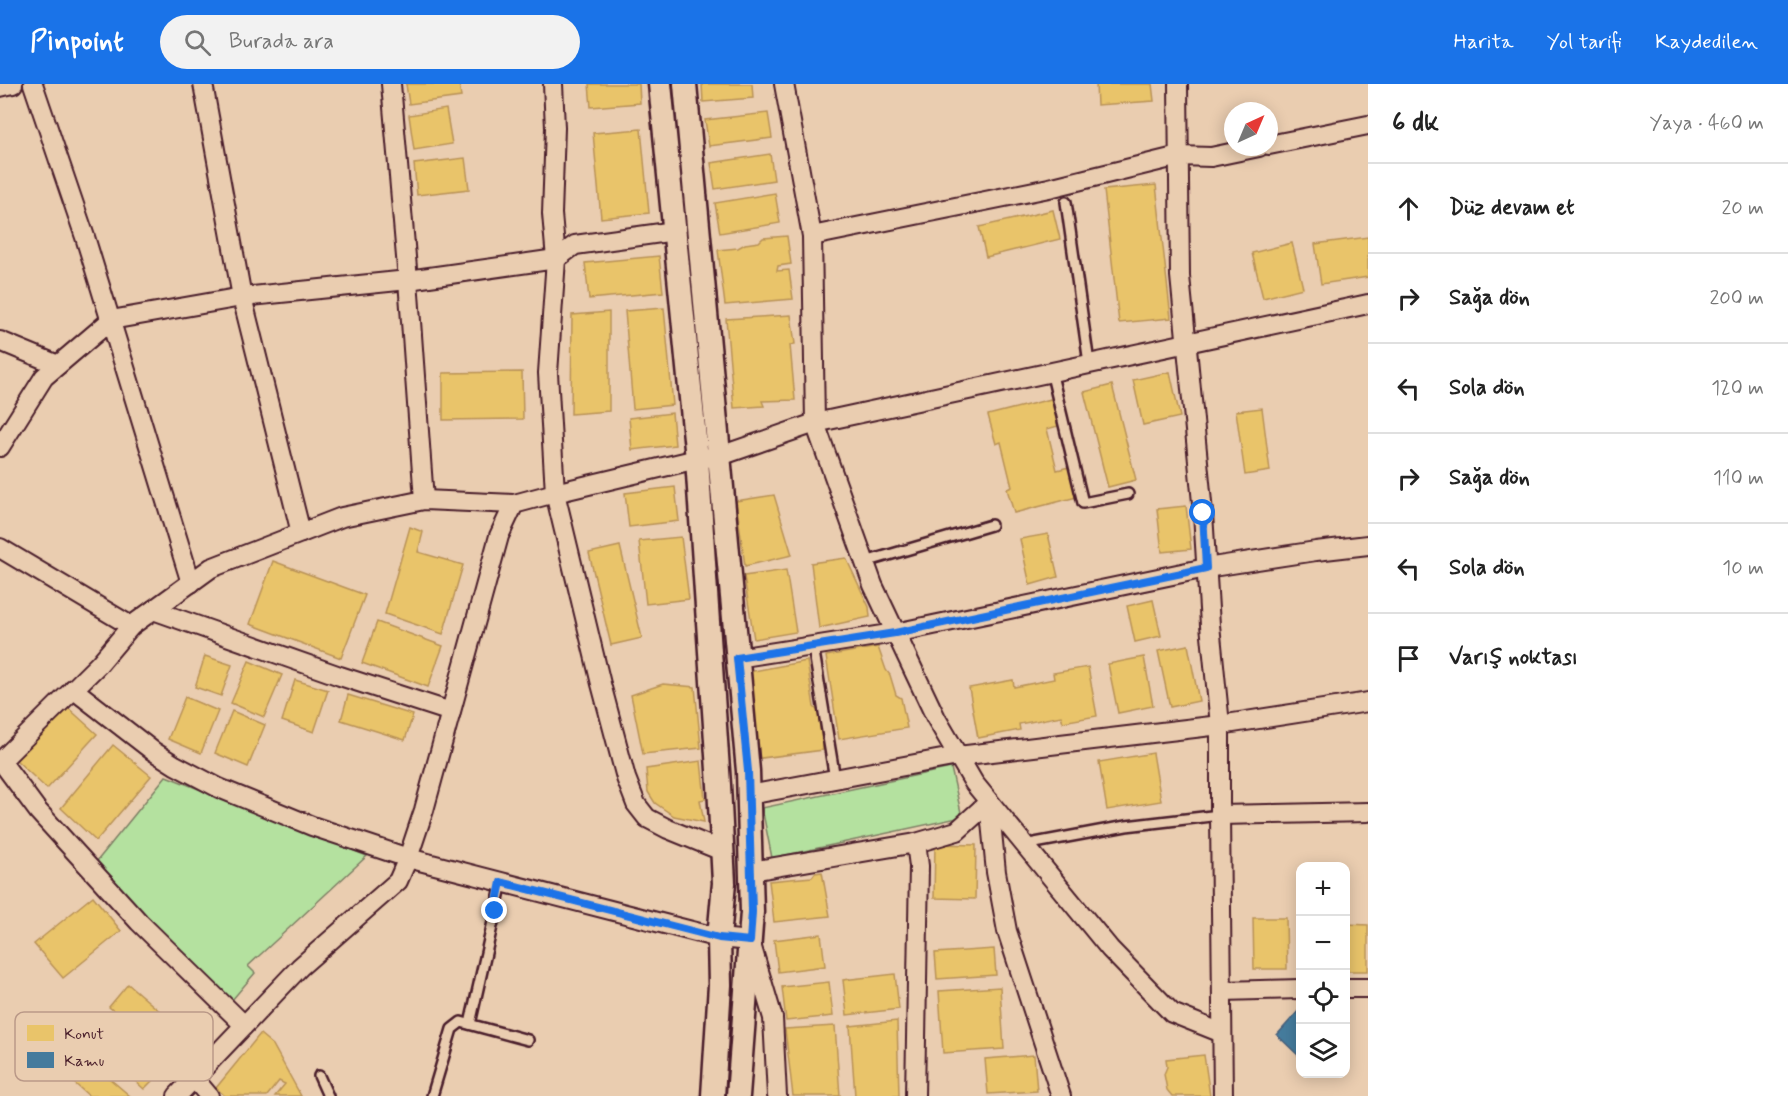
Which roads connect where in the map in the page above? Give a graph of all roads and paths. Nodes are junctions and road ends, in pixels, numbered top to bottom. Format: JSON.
{"nodes":[{"id":1,"x":13,"y":84,"type":"edge"},
{"id":2,"x":33,"y":84,"type":"edge"},
{"id":3,"x":203,"y":84,"type":"edge"},
{"id":4,"x":391,"y":84,"type":"edge"},
{"id":5,"x":553,"y":84,"type":"edge"},
{"id":6,"x":660,"y":84,"type":"edge"},
{"id":7,"x":685,"y":84,"type":"edge"},
{"id":8,"x":784,"y":84,"type":"edge"},
{"id":9,"x":1178,"y":84,"type":"edge"},
{"id":10,"x":0,"y":87,"type":"edge"},
{"id":11,"x":1368,"y":125,"type":"edge"},
{"id":12,"x":1278,"y":143,"type":"edge"},
{"id":13,"x":1224,"y":154,"type":"edge"},
{"id":14,"x":1179,"y":156,"type":"junction"},
{"id":15,"x":1065,"y":202,"type":"dead end"},
{"id":16,"x":675,"y":231,"type":"junction"},
{"id":17,"x":812,"y":236,"type":"junction"},
{"id":18,"x":556,"y":260,"type":"junction"},
{"id":19,"x":408,"y":280,"type":"junction"},
{"id":20,"x":242,"y":297,"type":"junction"},
{"id":21,"x":1368,"y":304,"type":"edge"},
{"id":22,"x":111,"y":320,"type":"junction"},
{"id":23,"x":0,"y":341,"type":"edge"},
{"id":24,"x":1187,"y":342,"type":"junction"},
{"id":25,"x":1089,"y":363,"type":"junction"},
{"id":26,"x":58,"y":365,"type":"junction"},
{"id":27,"x":1052,"y":371,"type":"junction"},
{"id":28,"x":815,"y":423,"type":"junction"},
{"id":29,"x":0,"y":447,"type":"edge"},
{"id":30,"x":720,"y":456,"type":"junction"},
{"id":31,"x":697,"y":459,"type":"junction"},
{"id":32,"x":555,"y":493,"type":"junction"},
{"id":33,"x":1128,"y":494,"type":"dead end"},
{"id":34,"x":424,"y":500,"type":"junction"},
{"id":35,"x":514,"y":504,"type":"junction"},
{"id":36,"x":991,"y":525,"type":"dead end"},
{"id":37,"x":301,"y":533,"type":"junction"},
{"id":38,"x":1368,"y":545,"type":"edge"},
{"id":39,"x":0,"y":548,"type":"edge"},
{"id":40,"x":864,"y":562,"type":"junction"},
{"id":41,"x":1206,"y":568,"type":"junction"},
{"id":42,"x":191,"y":583,"type":"junction"},
{"id":43,"x":153,"y":610,"type":"junction"},
{"id":44,"x":131,"y":626,"type":"junction"},
{"id":45,"x":895,"y":633,"type":"junction"},
{"id":46,"x":813,"y":646,"type":"junction"},
{"id":47,"x":737,"y":658,"type":"junction"},
{"id":48,"x":73,"y":689,"type":"junction"},
{"id":49,"x":1368,"y":702,"type":"edge"},
{"id":50,"x":451,"y":712,"type":"junction"},
{"id":51,"x":1221,"y":725,"type":"junction"},
{"id":52,"x":958,"y":756,"type":"junction"},
{"id":53,"x":1,"y":762,"type":"edge"},
{"id":54,"x":835,"y":779,"type":"junction"},
{"id":55,"x":749,"y":795,"type":"junction"},
{"id":56,"x":989,"y":801,"type":"junction"},
{"id":57,"x":1368,"y":812,"type":"edge"},
{"id":58,"x":1220,"y":815,"type":"junction"},
{"id":59,"x":916,"y":843,"type":"junction"},
{"id":60,"x":1024,"y":845,"type":"junction"},
{"id":61,"x":722,"y":851,"type":"junction"},
{"id":62,"x":408,"y":858,"type":"junction"},
{"id":63,"x":751,"y":872,"type":"junction"},
{"id":64,"x":501,"y":882,"type":"junction"},
{"id":65,"x":719,"y":938,"type":"junction"},
{"id":66,"x":750,"y":941,"type":"junction"},
{"id":67,"x":1350,"y":988,"type":"edge"},
{"id":68,"x":1368,"y":988,"type":"edge"},
{"id":69,"x":1296,"y":989,"type":"edge"},
{"id":70,"x":1222,"y":991,"type":"junction"},
{"id":71,"x":470,"y":1024,"type":"junction"},
{"id":72,"x":244,"y":1025,"type":"junction"},
{"id":73,"x":1222,"y":1033,"type":"junction"},
{"id":74,"x":528,"y":1040,"type":"dead end"},
{"id":75,"x":213,"y":1057,"type":"edge"},
{"id":76,"x":319,"y":1076,"type":"dead end"},
{"id":77,"x":190,"y":1081,"type":"edge"},
{"id":78,"x":196,"y":1081,"type":"edge"},
{"id":79,"x":177,"y":1096,"type":"edge"},
{"id":80,"x":209,"y":1096,"type":"edge"},
{"id":81,"x":328,"y":1096,"type":"edge"},
{"id":82,"x":432,"y":1096,"type":"edge"},
{"id":83,"x":714,"y":1096,"type":"edge"},
{"id":84,"x":738,"y":1096,"type":"edge"},
{"id":85,"x":777,"y":1096,"type":"edge"},
{"id":86,"x":915,"y":1096,"type":"edge"},
{"id":87,"x":1061,"y":1096,"type":"edge"},
{"id":88,"x":1223,"y":1096,"type":"edge"}],
"edges":[{"from":1,"to":10,"type":"street"},
{"from":2,"to":22,"type":"street"},
{"from":3,"to":20,"type":"street"},
{"from":4,"to":19,"type":"street"},
{"from":5,"to":18,"type":"street"},
{"from":6,"to":16,"type":"street"},
{"from":7,"to":30,"type":"street"},
{"from":8,"to":17,"type":"street"},
{"from":9,"to":14,"type":"street"},
{"from":11,"to":12,"type":"street"},
{"from":13,"to":14,"type":"street"},
{"from":14,"to":17,"type":"street"},
{"from":14,"to":24,"type":"street"},
{"from":15,"to":25,"type":"lane"},
{"from":16,"to":18,"type":"street"},
{"from":16,"to":31,"type":"street"},
{"from":17,"to":28,"type":"street"},
{"from":18,"to":19,"type":"street"},
{"from":18,"to":32,"type":"street"},
{"from":19,"to":20,"type":"street"},
{"from":19,"to":34,"type":"street"},
{"from":20,"to":22,"type":"street"},
{"from":20,"to":37,"type":"street"},
{"from":21,"to":24,"type":"street"},
{"from":22,"to":26,"type":"street"},
{"from":22,"to":42,"type":"street"},
{"from":23,"to":26,"type":"street"},
{"from":24,"to":25,"type":"street"},
{"from":24,"to":41,"type":"street"},
{"from":25,"to":27,"type":"street"},
{"from":26,"to":29,"type":"street"},
{"from":27,"to":28,"type":"street"},
{"from":27,"to":33,"type":"lane"},
{"from":28,"to":30,"type":"street"},
{"from":28,"to":40,"type":"street"},
{"from":30,"to":31,"type":"street"},
{"from":30,"to":47,"type":"street"},
{"from":31,"to":32,"type":"street"},
{"from":31,"to":61,"type":"street"},
{"from":32,"to":35,"type":"street"},
{"from":32,"to":61,"type":"street"},
{"from":34,"to":35,"type":"street"},
{"from":34,"to":37,"type":"street"},
{"from":35,"to":50,"type":"street"},
{"from":36,"to":40,"type":"lane"},
{"from":37,"to":42,"type":"street"},
{"from":38,"to":41,"type":"street"},
{"from":39,"to":44,"type":"street"},
{"from":40,"to":45,"type":"street"},
{"from":41,"to":45,"type":"street"},
{"from":41,"to":51,"type":"street"},
{"from":42,"to":43,"type":"street"},
{"from":43,"to":44,"type":"street"},
{"from":43,"to":50,"type":"street"},
{"from":44,"to":48,"type":"street"},
{"from":45,"to":46,"type":"street"},
{"from":45,"to":52,"type":"street"},
{"from":46,"to":47,"type":"street"},
{"from":46,"to":54,"type":"lane"},
{"from":47,"to":55,"type":"street"},
{"from":48,"to":53,"type":"street"},
{"from":48,"to":62,"type":"street"},
{"from":49,"to":51,"type":"street"},
{"from":50,"to":62,"type":"street"},
{"from":51,"to":52,"type":"street"},
{"from":51,"to":58,"type":"street"},
{"from":52,"to":54,"type":"street"},
{"from":52,"to":56,"type":"street"},
{"from":53,"to":72,"type":"street"},
{"from":54,"to":55,"type":"street"},
{"from":55,"to":63,"type":"street"},
{"from":56,"to":59,"type":"street"},
{"from":56,"to":60,"type":"street"},
{"from":56,"to":87,"type":"street"},
{"from":57,"to":58,"type":"street"},
{"from":58,"to":60,"type":"lane"},
{"from":58,"to":70,"type":"street"},
{"from":59,"to":63,"type":"street"},
{"from":59,"to":86,"type":"street"},
{"from":60,"to":73,"type":"street"},
{"from":61,"to":65,"type":"street"},
{"from":62,"to":64,"type":"street"},
{"from":62,"to":72,"type":"street"},
{"from":63,"to":66,"type":"street"},
{"from":64,"to":65,"type":"street"},
{"from":64,"to":71,"type":"lane"},
{"from":65,"to":66,"type":"street"},
{"from":65,"to":83,"type":"street"},
{"from":66,"to":84,"type":"street"},
{"from":66,"to":85,"type":"street"},
{"from":67,"to":68,"type":"street"},
{"from":69,"to":70,"type":"street"},
{"from":70,"to":73,"type":"street"},
{"from":71,"to":74,"type":"lane"},
{"from":71,"to":82,"type":"lane"},
{"from":72,"to":75,"type":"street"},
{"from":73,"to":88,"type":"street"},
{"from":76,"to":81,"type":"lane"},
{"from":77,"to":79,"type":"street"},
{"from":78,"to":80,"type":"street"}]}
